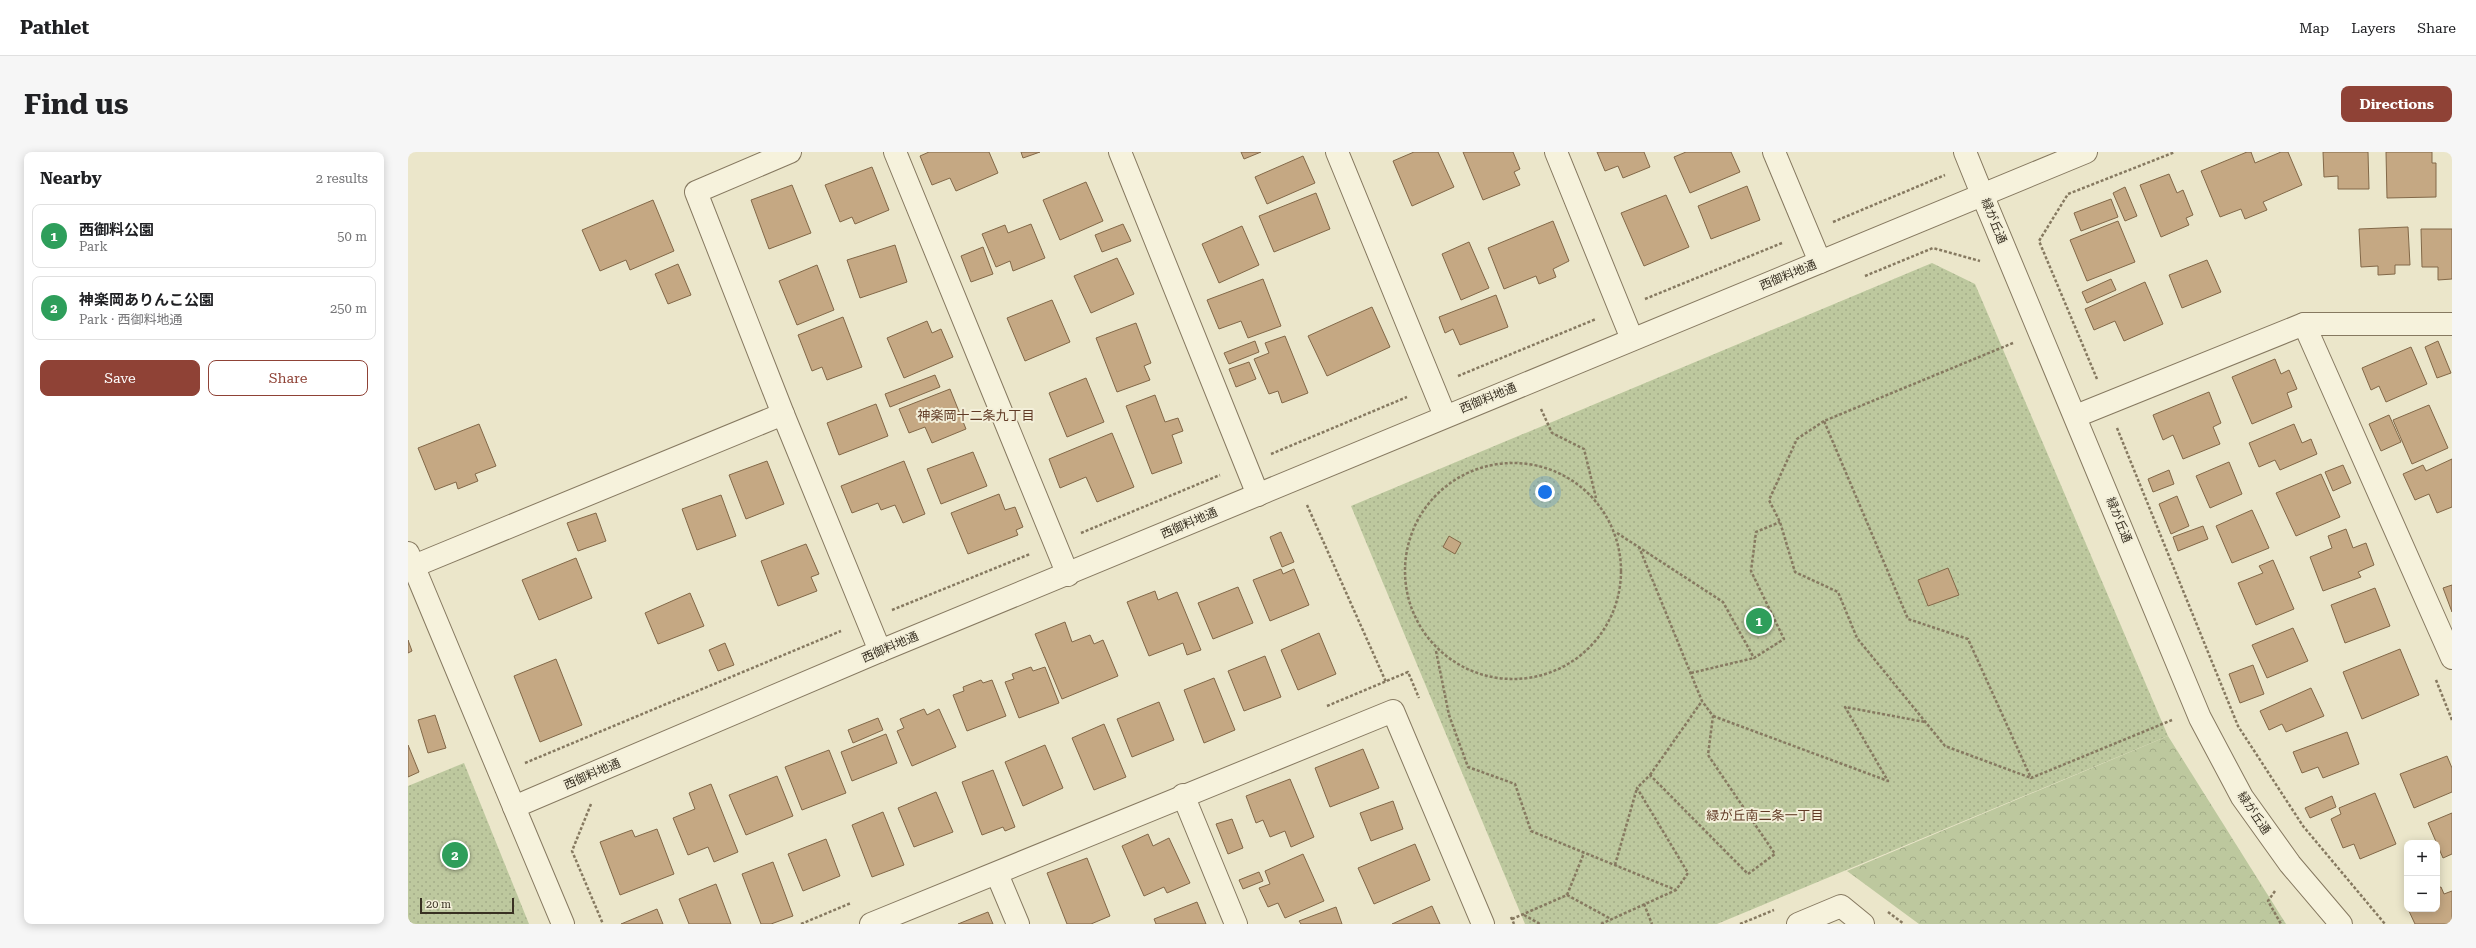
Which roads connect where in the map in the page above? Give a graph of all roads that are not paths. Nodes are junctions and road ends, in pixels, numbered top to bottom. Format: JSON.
{"nodes":[{"id":1,"x":790,"y":152,"type":"edge"},
{"id":2,"x":895,"y":152,"type":"edge"},
{"id":3,"x":1120,"y":152,"type":"edge"},
{"id":4,"x":1337,"y":152,"type":"edge"},
{"id":5,"x":1556,"y":152,"type":"edge"},
{"id":6,"x":1774,"y":152,"type":"edge"},
{"id":7,"x":1965,"y":152,"type":"edge"},
{"id":8,"x":2086,"y":152,"type":"edge"},
{"id":9,"x":1982,"y":194,"type":"junction"},
{"id":10,"x":1820,"y":262,"type":"junction"},
{"id":11,"x":2304,"y":324,"type":"junction"},
{"id":12,"x":2452,"y":324,"type":"edge"},
{"id":13,"x":1632,"y":339,"type":"junction"},
{"id":14,"x":783,"y":414,"type":"junction"},
{"id":15,"x":1445,"y":416,"type":"junction"},
{"id":16,"x":2076,"y":416,"type":"junction"},
{"id":17,"x":1258,"y":495,"type":"junction"},
{"id":18,"x":411,"y":560,"type":"edge"},
{"id":19,"x":1068,"y":575,"type":"junction"},
{"id":20,"x":880,"y":651,"type":"junction"},
{"id":21,"x":2452,"y":658,"type":"edge"},
{"id":22,"x":1183,"y":795,"type":"junction"},
{"id":23,"x":514,"y":807,"type":"junction"},
{"id":24,"x":997,"y":874,"type":"junction"},
{"id":25,"x":563,"y":924,"type":"edge"},
{"id":26,"x":871,"y":924,"type":"edge"},
{"id":27,"x":1018,"y":924,"type":"edge"},
{"id":28,"x":1236,"y":924,"type":"edge"},
{"id":29,"x":1483,"y":924,"type":"edge"},
{"id":30,"x":1798,"y":924,"type":"edge"},
{"id":31,"x":1863,"y":924,"type":"edge"},
{"id":32,"x":2341,"y":924,"type":"edge"}],
"edges":[{"from":1,"to":14,"type":"street"},
{"from":2,"to":19,"type":"street"},
{"from":3,"to":17,"type":"street"},
{"from":4,"to":15,"type":"street"},
{"from":5,"to":13,"type":"street"},
{"from":6,"to":10,"type":"street"},
{"from":7,"to":9,"type":"street"},
{"from":8,"to":9,"type":"street","name":"緑が丘通"},
{"from":9,"to":10,"type":"street","name":"西御料地通"},
{"from":9,"to":16,"type":"street","name":"緑が丘通"},
{"from":10,"to":13,"type":"street","name":"西御料地通"},
{"from":11,"to":12,"type":"street"},
{"from":11,"to":16,"type":"street"},
{"from":11,"to":21,"type":"street"},
{"from":13,"to":15,"type":"street","name":"西御料地通"},
{"from":14,"to":18,"type":"street"},
{"from":14,"to":20,"type":"street"},
{"from":15,"to":17,"type":"street","name":"西御料地通"},
{"from":16,"to":32,"type":"street","name":"緑が丘通"},
{"from":17,"to":19,"type":"street","name":"西御料地通"},
{"from":18,"to":23,"type":"street"},
{"from":19,"to":20,"type":"street","name":"西御料地通"},
{"from":20,"to":23,"type":"street","name":"西御料地通"},
{"from":22,"to":24,"type":"street"},
{"from":22,"to":28,"type":"street"},
{"from":22,"to":29,"type":"street"},
{"from":23,"to":25,"type":"street"},
{"from":24,"to":26,"type":"street"},
{"from":24,"to":27,"type":"street"},
{"from":30,"to":31,"type":"street"}]}
